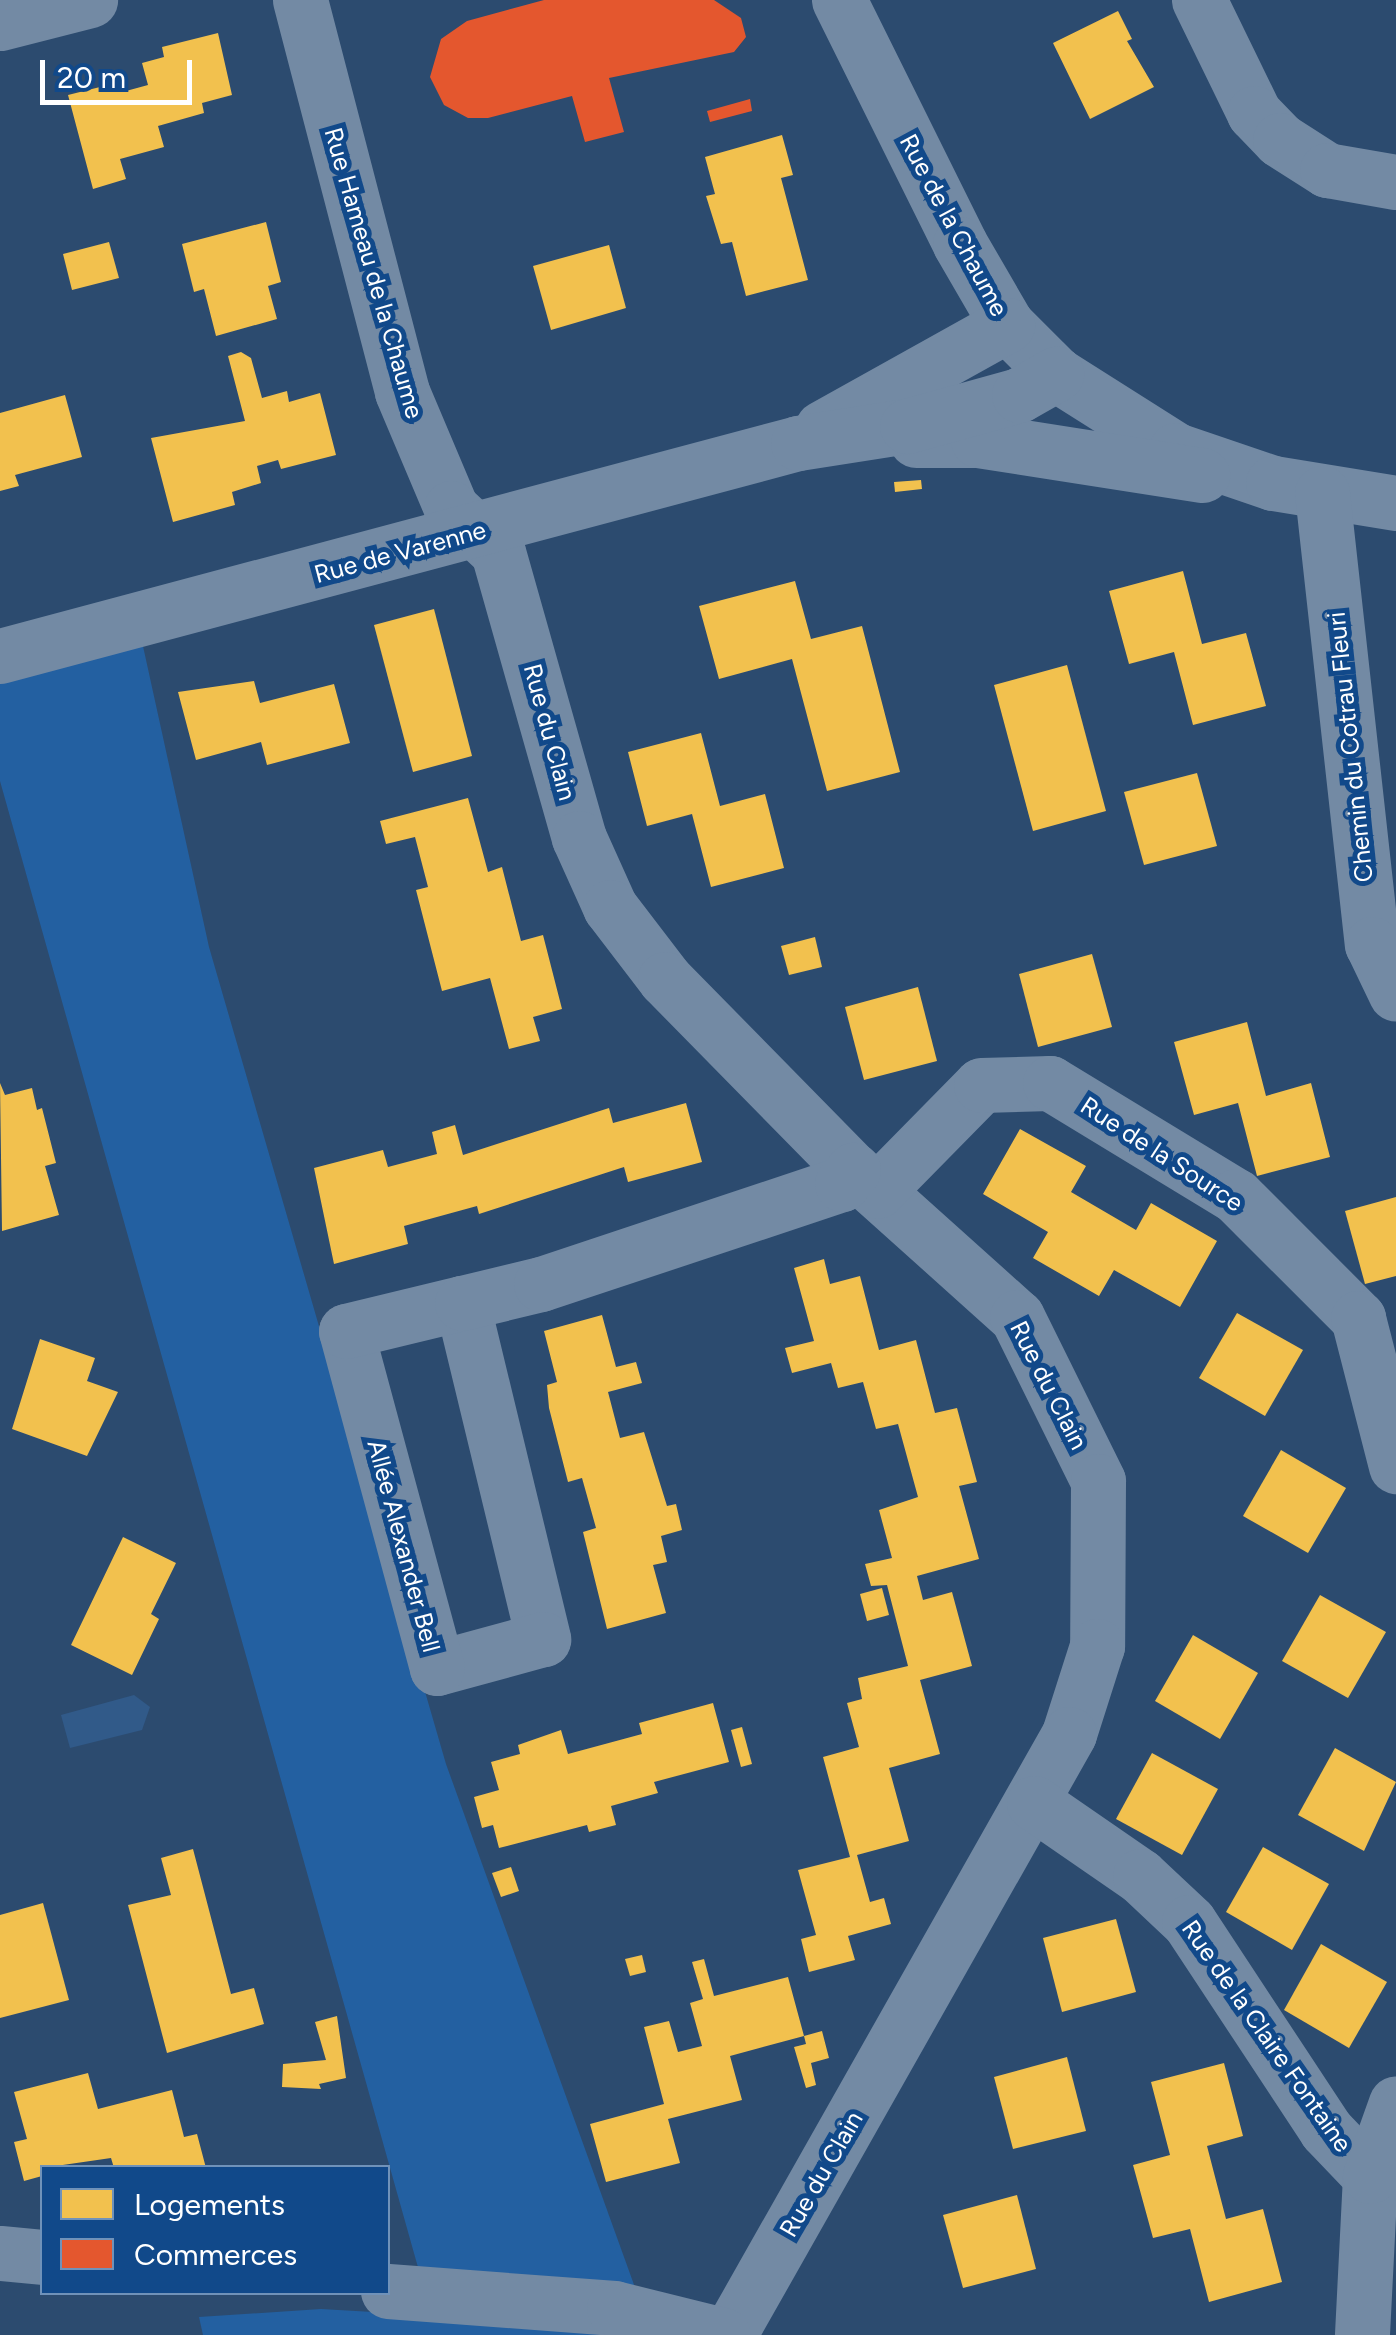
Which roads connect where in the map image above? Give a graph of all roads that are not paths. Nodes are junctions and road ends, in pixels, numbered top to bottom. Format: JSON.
{"nodes":[{"id":1,"x":90,"y":0,"type":"edge"},
{"id":2,"x":300,"y":0,"type":"edge"},
{"id":3,"x":839,"y":0,"type":"edge"},
{"id":4,"x":1199,"y":0,"type":"edge"},
{"id":5,"x":0,"y":23,"type":"edge"},
{"id":6,"x":1396,"y":182,"type":"edge"},
{"id":7,"x":1007,"y":325,"type":"junction"},
{"id":8,"x":1056,"y":374,"type":"junction"},
{"id":9,"x":798,"y":443,"type":"junction"},
{"id":10,"x":1298,"y":488,"type":"junction"},
{"id":11,"x":1396,"y":503,"type":"edge"},
{"id":12,"x":476,"y":532,"type":"junction"},
{"id":13,"x":0,"y":656,"type":"edge"},
{"id":14,"x":1396,"y":994,"type":"edge"},
{"id":15,"x":865,"y":1180,"type":"junction"},
{"id":16,"x":462,"y":1303,"type":"junction"},
{"id":17,"x":1396,"y":1466,"type":"edge"},
{"id":18,"x":1034,"y":1803,"type":"junction"},
{"id":19,"x":1396,"y":2103,"type":"edge"},
{"id":20,"x":1370,"y":2176,"type":"junction"},
{"id":21,"x":0,"y":2253,"type":"edge"},
{"id":22,"x":40,"y":2257,"type":"edge"},
{"id":23,"x":390,"y":2292,"type":"edge"},
{"id":24,"x":726,"y":2335,"type":"edge"},
{"id":25,"x":1362,"y":2335,"type":"edge"}],
"edges":[{"from":1,"to":5,"type":"street"},
{"from":2,"to":12,"type":"street","name":"Rue Hameau de la Chaume"},
{"from":3,"to":7,"type":"street","name":"Rue de la Chaume"},
{"from":4,"to":6,"type":"street"},
{"from":7,"to":8,"type":"street","name":"Rue de la Chaume"},
{"from":7,"to":9,"type":"street","name":"Rue de Varenne"},
{"from":8,"to":9,"type":"street","name":"Rue de Varenne"},
{"from":8,"to":10,"type":"street","name":"Rue de la Chaume"},
{"from":9,"to":10,"type":"street","name":"Rue de Varenne"},
{"from":9,"to":12,"type":"street","name":"Rue de Varenne"},
{"from":10,"to":11,"type":"street","name":"Rue de la Chaume"},
{"from":10,"to":14,"type":"street","name":"Chemin du Cotrau Fleuri"},
{"from":12,"to":13,"type":"street","name":"Rue de Varenne"},
{"from":12,"to":15,"type":"street","name":"Rue du Clain"},
{"from":15,"to":16,"type":"street","name":"Allée Alexander Bell"},
{"from":15,"to":17,"type":"street","name":"Rue de la Source"},
{"from":15,"to":18,"type":"street","name":"Rue du Clain"},
{"from":16,"to":16,"type":"street","name":"Allée Alexander Bell"},
{"from":18,"to":20,"type":"street","name":"Rue de la Claire Fontaine"},
{"from":18,"to":24,"type":"street","name":"Rue du Clain"},
{"from":19,"to":20,"type":"street"},
{"from":20,"to":25,"type":"street","name":"Rue de la Claire Fontaine"},
{"from":21,"to":22,"type":"street"},
{"from":23,"to":24,"type":"street"}]}
